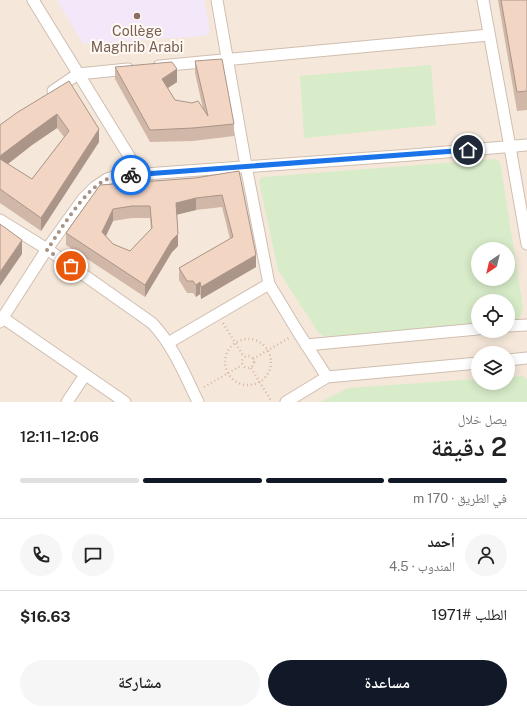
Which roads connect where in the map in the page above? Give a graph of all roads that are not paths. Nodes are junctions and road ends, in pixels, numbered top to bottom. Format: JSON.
{"nodes":[{"id":1,"x":33,"y":0,"type":"edge"},
{"id":2,"x":217,"y":0,"type":"edge"},
{"id":3,"x":482,"y":0,"type":"edge"},
{"id":4,"x":489,"y":35,"type":"junction"},
{"id":5,"x":227,"y":59,"type":"junction"},
{"id":6,"x":78,"y":74,"type":"junction"},
{"id":7,"x":45,"y":97,"type":"edge"},
{"id":8,"x":527,"y":145,"type":"edge"},
{"id":9,"x":510,"y":147,"type":"junction"},
{"id":10,"x":246,"y":166,"type":"junction"},
{"id":11,"x":140,"y":174,"type":"junction"},
{"id":12,"x":0,"y":220,"type":"edge"},
{"id":13,"x":527,"y":244,"type":"edge"},
{"id":14,"x":47,"y":250,"type":"junction"},
{"id":15,"x":269,"y":284,"type":"junction"},
{"id":16,"x":1,"y":320,"type":"edge"},
{"id":17,"x":527,"y":324,"type":"edge"},
{"id":18,"x":515,"y":325,"type":"edge"},
{"id":19,"x":471,"y":330,"type":"edge"},
{"id":20,"x":168,"y":343,"type":"junction"},
{"id":21,"x":306,"y":345,"type":"junction"},
{"id":22,"x":527,"y":358,"type":"edge"},
{"id":23,"x":515,"y":359,"type":"edge"},
{"id":24,"x":471,"y":364,"type":"edge"},
{"id":25,"x":85,"y":375,"type":"junction"},
{"id":26,"x":327,"y":377,"type":"junction"},
{"id":27,"x":196,"y":398,"type":"edge"},
{"id":28,"x":67,"y":402,"type":"edge"},
{"id":29,"x":125,"y":402,"type":"edge"},
{"id":30,"x":286,"y":402,"type":"edge"}],
"edges":[{"from":1,"to":6,"type":"street"},
{"from":2,"to":5,"type":"street"},
{"from":3,"to":4,"type":"street"},
{"from":4,"to":5,"type":"street"},
{"from":4,"to":9,"type":"street"},
{"from":5,"to":6,"type":"street"},
{"from":5,"to":10,"type":"street"},
{"from":6,"to":7,"type":"street"},
{"from":6,"to":11,"type":"street"},
{"from":8,"to":9,"type":"street"},
{"from":9,"to":10,"type":"street"},
{"from":9,"to":13,"type":"street"},
{"from":10,"to":11,"type":"street"},
{"from":10,"to":15,"type":"street"},
{"from":11,"to":14,"type":"street"},
{"from":12,"to":14,"type":"street"},
{"from":14,"to":16,"type":"street"},
{"from":14,"to":20,"type":"street"},
{"from":15,"to":20,"type":"street"},
{"from":15,"to":21,"type":"street"},
{"from":16,"to":25,"type":"street"},
{"from":17,"to":18,"type":"street"},
{"from":19,"to":21,"type":"street"},
{"from":20,"to":27,"type":"street"},
{"from":21,"to":26,"type":"street"},
{"from":22,"to":23,"type":"street"},
{"from":24,"to":26,"type":"street"},
{"from":25,"to":28,"type":"street"},
{"from":25,"to":29,"type":"street"},
{"from":26,"to":30,"type":"street"}]}
